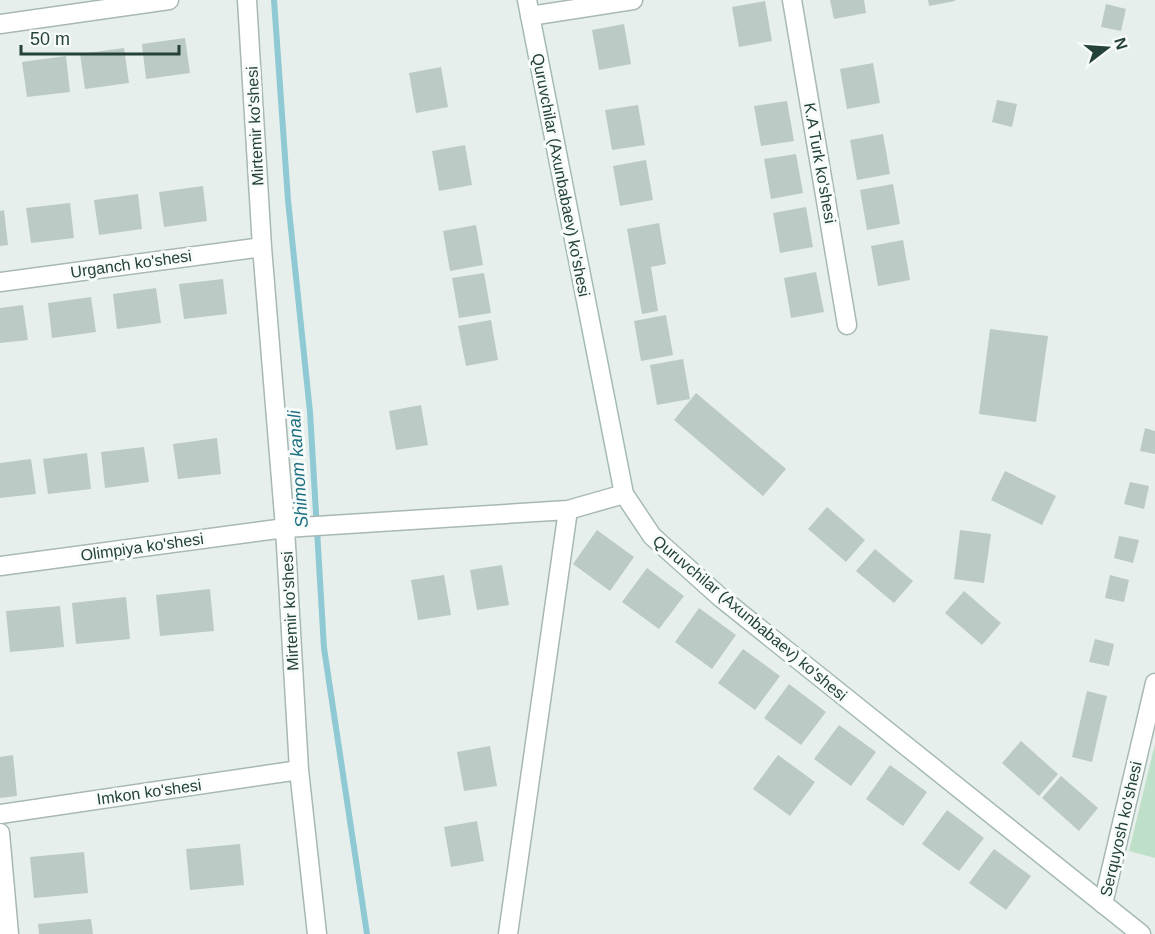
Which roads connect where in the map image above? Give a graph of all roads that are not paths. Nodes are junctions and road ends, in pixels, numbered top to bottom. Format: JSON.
{"nodes":[{"id":1,"x":169,"y":0,"type":"edge"},
{"id":2,"x":248,"y":0,"type":"edge"},
{"id":3,"x":633,"y":0,"type":"edge"},
{"id":4,"x":792,"y":0,"type":"edge"},
{"id":5,"x":528,"y":8,"type":"edge"},
{"id":6,"x":0,"y":24,"type":"edge"},
{"id":7,"x":262,"y":247,"type":"junction"},
{"id":8,"x":0,"y":282,"type":"edge"},
{"id":9,"x":847,"y":326,"type":"dead end"},
{"id":10,"x":624,"y":494,"type":"junction"},
{"id":11,"x":568,"y":510,"type":"junction"},
{"id":12,"x":285,"y":528,"type":"junction"},
{"id":13,"x":0,"y":567,"type":"edge"},
{"id":14,"x":1155,"y":683,"type":"edge"},
{"id":15,"x":299,"y":770,"type":"junction"},
{"id":16,"x":0,"y":814,"type":"edge"},
{"id":17,"x":0,"y":833,"type":"edge"},
{"id":18,"x":1103,"y":904,"type":"junction"},
{"id":19,"x":9,"y":934,"type":"edge"},
{"id":20,"x":317,"y":934,"type":"edge"},
{"id":21,"x":508,"y":934,"type":"edge"},
{"id":22,"x":1141,"y":934,"type":"edge"}],
"edges":[{"from":1,"to":6,"type":"street"},
{"from":2,"to":7,"type":"street","name":"Mirtemir ko'shesi"},
{"from":3,"to":5,"type":"street"},
{"from":4,"to":9,"type":"street","name":"K.A Turk ko'shesi"},
{"from":5,"to":10,"type":"street","name":"Quruvchilar (Axunbabaev) ko'shesi"},
{"from":7,"to":8,"type":"street","name":"Urganch ko'shesi"},
{"from":7,"to":12,"type":"street","name":"Mirtemir ko'shesi"},
{"from":10,"to":11,"type":"street","name":"Olimpiya ko'shesi"},
{"from":10,"to":18,"type":"street","name":"Quruvchilar (Axunbabaev) ko'shesi"},
{"from":11,"to":12,"type":"street","name":"Olimpiya ko'shesi"},
{"from":11,"to":21,"type":"street"},
{"from":12,"to":13,"type":"street","name":"Olimpiya ko'shesi"},
{"from":12,"to":15,"type":"street","name":"Mirtemir ko'shesi"},
{"from":14,"to":18,"type":"street","name":"Serquyosh ko'shesi"},
{"from":15,"to":16,"type":"street","name":"Imkon ko'shesi"},
{"from":15,"to":20,"type":"street","name":"Mirtemir ko'shesi"},
{"from":17,"to":19,"type":"street"},
{"from":18,"to":22,"type":"street","name":"Quruvchilar (Axunbabaev) ko'shesi"}]}
